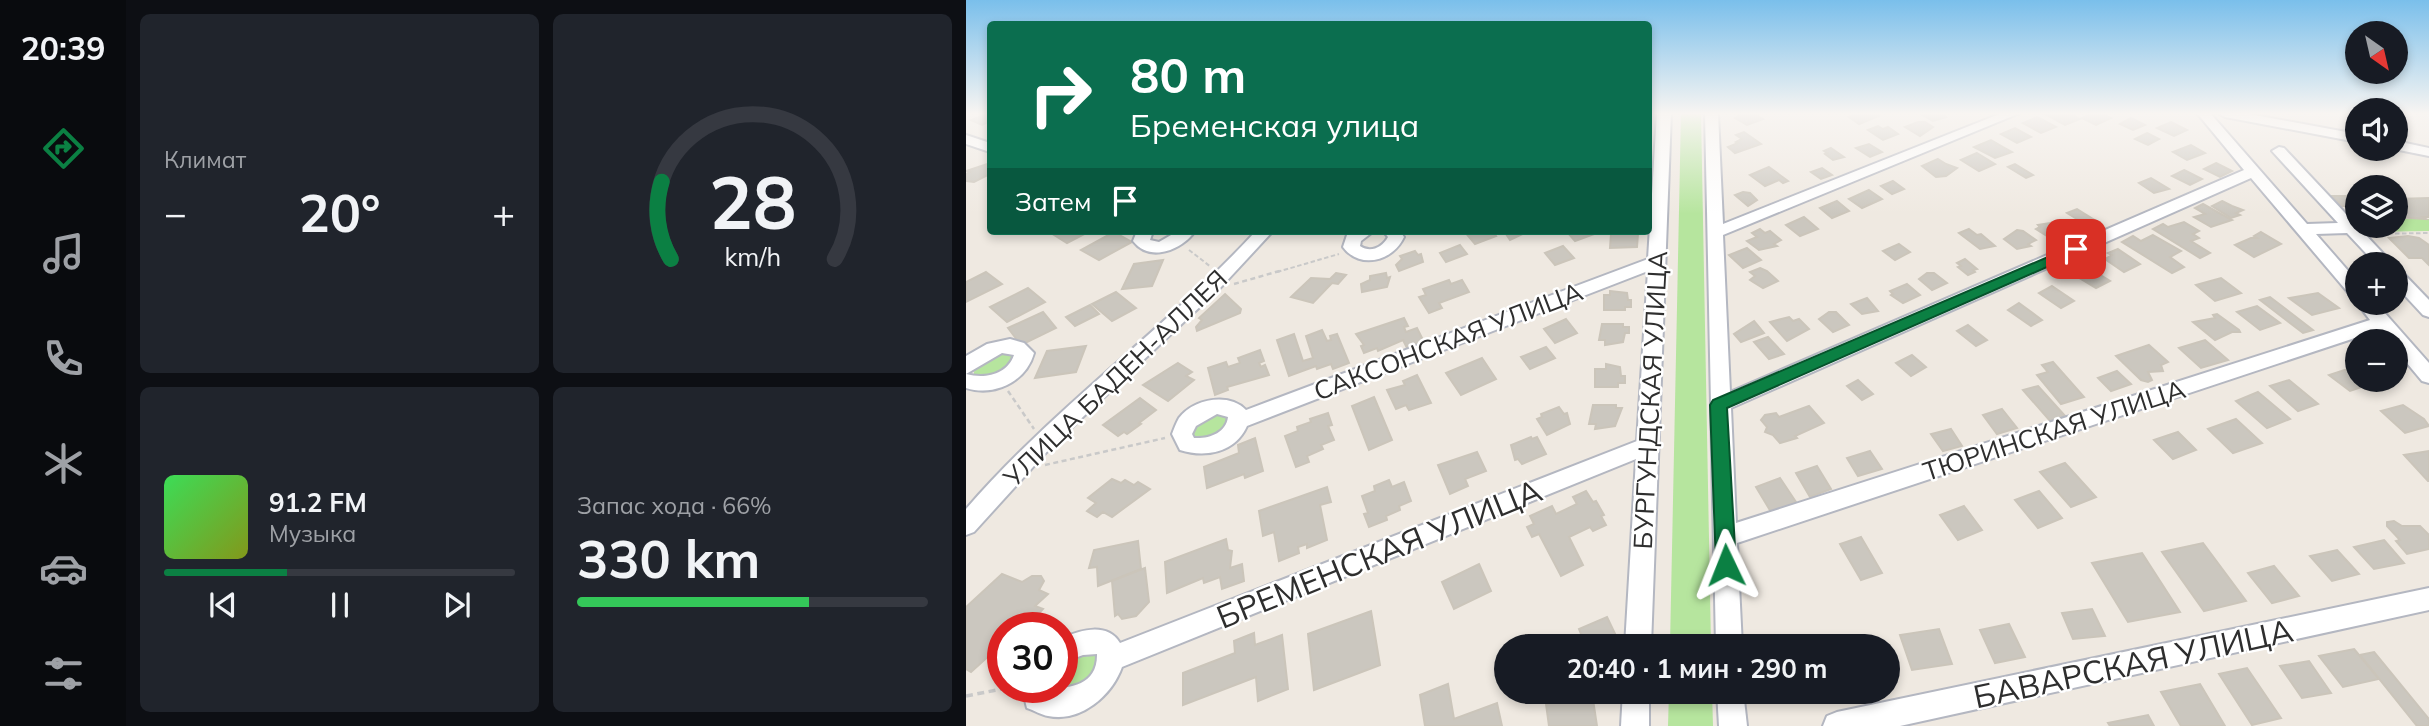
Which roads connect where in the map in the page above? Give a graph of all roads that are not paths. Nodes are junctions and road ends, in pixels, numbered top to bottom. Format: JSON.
{"nodes":[{"id":1,"x":1656,"y":147,"type":"edge"},
{"id":2,"x":1713,"y":147,"type":"edge"},
{"id":3,"x":1929,"y":147,"type":"edge"},
{"id":4,"x":2233,"y":147,"type":"edge"},
{"id":5,"x":2408,"y":148,"type":"edge"},
{"id":6,"x":2280,"y":151,"type":"dead end"},
{"id":7,"x":2429,"y":152,"type":"edge"},
{"id":8,"x":2254,"y":171,"type":"junction"},
{"id":9,"x":2345,"y":221,"type":"edge"},
{"id":10,"x":2303,"y":229,"type":"junction"},
{"id":11,"x":2345,"y":231,"type":"edge"},
{"id":12,"x":1714,"y":233,"type":"junction"},
{"id":13,"x":1143,"y":235,"type":"edge"},
{"id":14,"x":1261,"y":235,"type":"edge"},
{"id":15,"x":1360,"y":235,"type":"edge"},
{"id":16,"x":1396,"y":235,"type":"edge"},
{"id":17,"x":1182,"y":236,"type":"edge"},
{"id":18,"x":2361,"y":238,"type":"edge"},
{"id":19,"x":2374,"y":252,"type":"edge"},
{"id":20,"x":1656,"y":262,"type":"junction"},
{"id":21,"x":2345,"y":278,"type":"edge"},
{"id":22,"x":2408,"y":289,"type":"edge"},
{"id":23,"x":2429,"y":312,"type":"edge"},
{"id":24,"x":2376,"y":315,"type":"edge"},
{"id":25,"x":2382,"y":322,"type":"junction"},
{"id":26,"x":966,"y":341,"type":"edge"},
{"id":27,"x":982,"y":354,"type":"junction"},
{"id":28,"x":966,"y":367,"type":"edge"},
{"id":29,"x":2429,"y":376,"type":"edge"},
{"id":30,"x":966,"y":381,"type":"edge"},
{"id":31,"x":1719,"y":405,"type":"junction"},
{"id":32,"x":1239,"y":421,"type":"junction"},
{"id":33,"x":1647,"y":446,"type":"junction"},
{"id":34,"x":966,"y":525,"type":"edge"},
{"id":35,"x":1725,"y":537,"type":"junction"},
{"id":36,"x":2429,"y":599,"type":"edge"},
{"id":37,"x":1639,"y":634,"type":"edge"},
{"id":38,"x":1729,"y":634,"type":"edge"},
{"id":39,"x":1078,"y":644,"type":"edge"},
{"id":40,"x":1111,"y":659,"type":"junction"},
{"id":41,"x":1078,"y":697,"type":"edge"},
{"id":42,"x":1044,"y":703,"type":"edge"},
{"id":43,"x":1067,"y":703,"type":"edge"},
{"id":44,"x":1635,"y":704,"type":"edge"},
{"id":45,"x":1731,"y":704,"type":"edge"},
{"id":46,"x":1634,"y":726,"type":"edge"},
{"id":47,"x":1733,"y":726,"type":"edge"},
{"id":48,"x":1837,"y":726,"type":"edge"}],
"edges":[{"from":1,"to":20,"type":"street","name":"БУРГУНДСКАЯ УЛИЦА"},
{"from":2,"to":12,"type":"street"},
{"from":3,"to":12,"type":"street"},
{"from":4,"to":8,"type":"street"},
{"from":5,"to":7,"type":"street"},
{"from":6,"to":9,"type":"street"},
{"from":8,"to":10,"type":"street"},
{"from":8,"to":31,"type":"street"},
{"from":10,"to":11,"type":"street"},
{"from":10,"to":21,"type":"street"},
{"from":12,"to":31,"type":"street"},
{"from":13,"to":17,"type":"street"},
{"from":14,"to":34,"type":"street","name":"УЛИЦА БАДЕН-АЛЛЕЯ"},
{"from":15,"to":16,"type":"street"},
{"from":18,"to":19,"type":"street"},
{"from":20,"to":32,"type":"street","name":"САКСОНСКАЯ УЛИЦА"},
{"from":20,"to":33,"type":"street","name":"БУРГУНДСКАЯ УЛИЦА"},
{"from":22,"to":23,"type":"street"},
{"from":24,"to":25,"type":"street"},
{"from":25,"to":29,"type":"street"},
{"from":25,"to":35,"type":"street","name":"ТЮРИНСКАЯ УЛИЦА"},
{"from":26,"to":27,"type":"street"},
{"from":27,"to":28,"type":"street"},
{"from":27,"to":30,"type":"street"},
{"from":31,"to":35,"type":"street"},
{"from":32,"to":32,"type":"street","name":"САКСОНСКАЯ УЛИЦА"},
{"from":33,"to":37,"type":"street","name":"БУРГУНДСКАЯ УЛИЦА"},
{"from":33,"to":40,"type":"street","name":"БРЕМЕНСКАЯ УЛИЦА"},
{"from":35,"to":38,"type":"street"},
{"from":36,"to":48,"type":"street","name":"БАВАРСКАЯ УЛИЦА"},
{"from":39,"to":40,"type":"street"},
{"from":40,"to":41,"type":"street"},
{"from":42,"to":43,"type":"street"},
{"from":44,"to":46,"type":"street"},
{"from":45,"to":47,"type":"street"}]}
